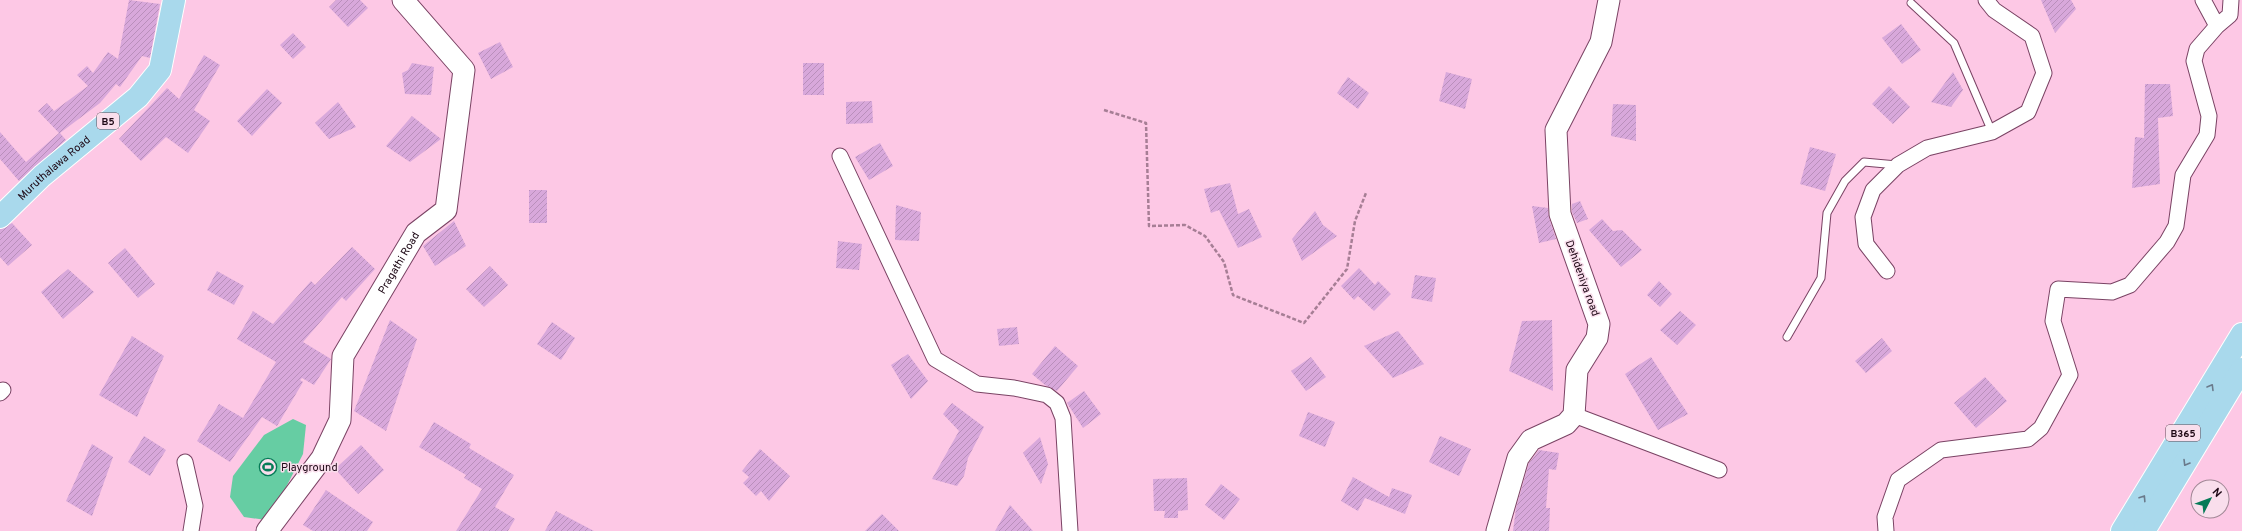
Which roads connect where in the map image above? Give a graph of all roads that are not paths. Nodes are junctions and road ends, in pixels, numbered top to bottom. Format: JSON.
{"nodes":[{"id":1,"x":174,"y":0,"type":"edge"},
{"id":2,"x":402,"y":0,"type":"edge"},
{"id":3,"x":1610,"y":0,"type":"edge"},
{"id":4,"x":1986,"y":0,"type":"edge"},
{"id":5,"x":2203,"y":0,"type":"edge"},
{"id":6,"x":2231,"y":0,"type":"edge"},
{"id":7,"x":1911,"y":3,"type":"dead end"},
{"id":8,"x":2217,"y":26,"type":"junction"},
{"id":9,"x":1992,"y":132,"type":"junction"},
{"id":10,"x":840,"y":156,"type":"dead end"},
{"id":11,"x":1898,"y":165,"type":"junction"},
{"id":12,"x":0,"y":217,"type":"edge"},
{"id":13,"x":1887,"y":271,"type":"dead end"},
{"id":14,"x":2242,"y":334,"type":"edge"},
{"id":15,"x":1787,"y":337,"type":"dead end"},
{"id":16,"x":2242,"y":369,"type":"edge"},
{"id":17,"x":1574,"y":415,"type":"junction"},
{"id":18,"x":185,"y":462,"type":"dead end"},
{"id":19,"x":1719,"y":470,"type":"dead end"},
{"id":20,"x":191,"y":531,"type":"edge"},
{"id":21,"x":267,"y":531,"type":"edge"},
{"id":22,"x":1070,"y":531,"type":"edge"},
{"id":23,"x":1497,"y":531,"type":"edge"},
{"id":24,"x":1886,"y":531,"type":"edge"},
{"id":25,"x":2122,"y":531,"type":"edge"},
{"id":26,"x":2144,"y":531,"type":"edge"}],
"edges":[{"from":1,"to":12,"type":"main road","name":"Muruthalawa Road","number":"B5"},
{"from":2,"to":21,"type":"street","name":"Pragathi Road"},
{"from":3,"to":17,"type":"street","name":"Dehideniya road"},
{"from":4,"to":9,"type":"street"},
{"from":5,"to":8,"type":"street"},
{"from":6,"to":8,"type":"street"},
{"from":7,"to":9,"type":"lane"},
{"from":8,"to":24,"type":"street"},
{"from":9,"to":11,"type":"street"},
{"from":10,"to":22,"type":"street"},
{"from":11,"to":13,"type":"street"},
{"from":11,"to":15,"type":"lane"},
{"from":25,"to":14,"type":"main road","number":"B365","one_way":true},
{"from":16,"to":26,"type":"main road","number":"B365","one_way":true},
{"from":17,"to":19,"type":"street"},
{"from":17,"to":23,"type":"street"},
{"from":18,"to":20,"type":"street"}]}
